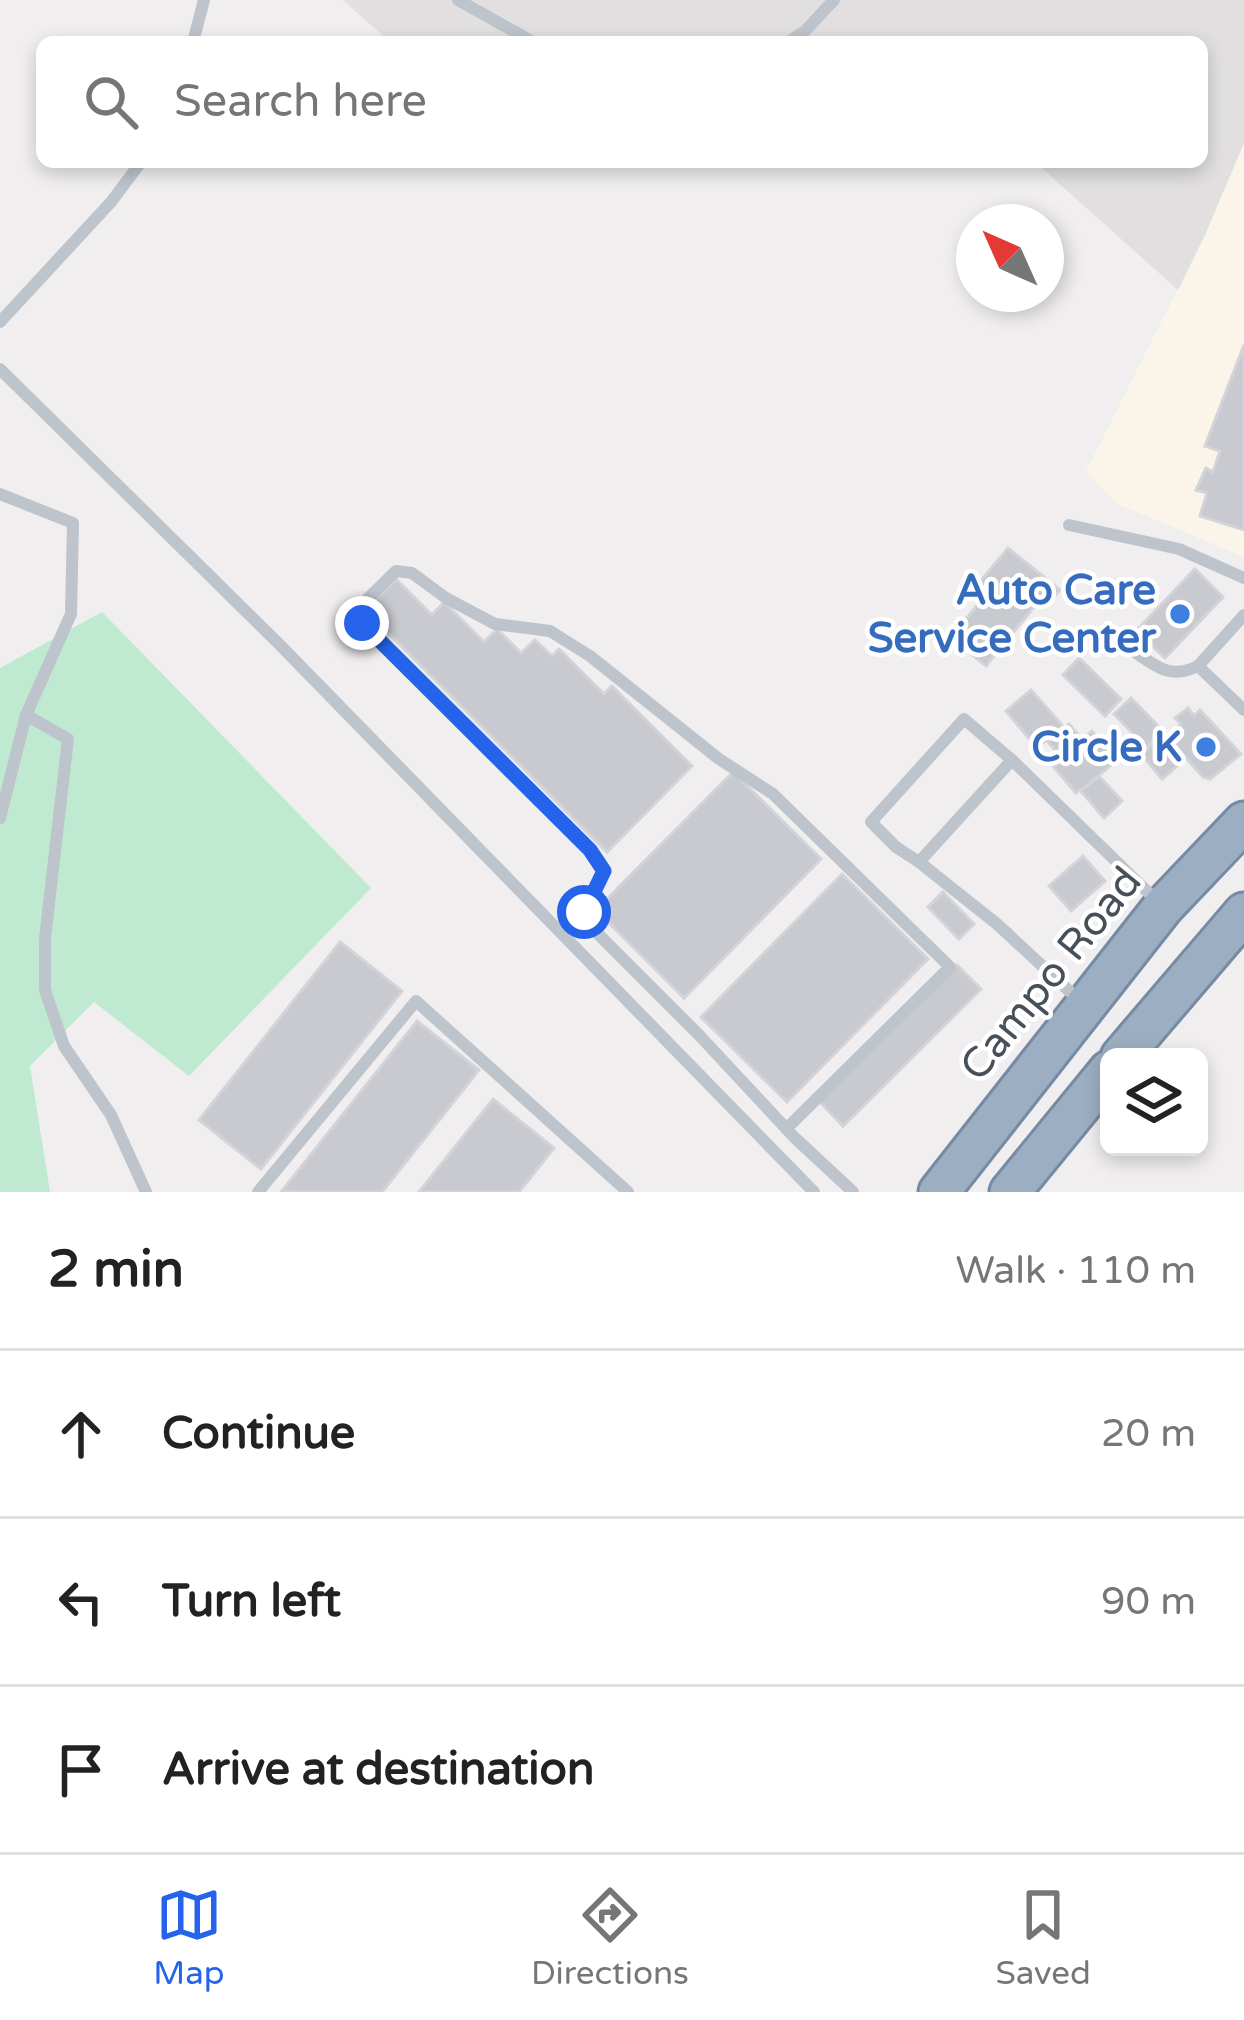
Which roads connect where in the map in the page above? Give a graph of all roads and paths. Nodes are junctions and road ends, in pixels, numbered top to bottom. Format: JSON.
{"nodes":[{"id":1,"x":204,"y":0,"type":"edge"},
{"id":2,"x":458,"y":0,"type":"edge"},
{"id":3,"x":834,"y":0,"type":"edge"},
{"id":4,"x":195,"y":36,"type":"edge"},
{"id":5,"x":521,"y":36,"type":"edge"},
{"id":6,"x":797,"y":36,"type":"edge"},
{"id":7,"x":136,"y":168,"type":"edge"},
{"id":8,"x":0,"y":322,"type":"edge"},
{"id":9,"x":0,"y":369,"type":"edge"},
{"id":10,"x":0,"y":494,"type":"edge"},
{"id":11,"x":1069,"y":525,"type":"dead end"},
{"id":12,"x":1244,"y":578,"type":"edge"},
{"id":13,"x":1244,"y":615,"type":"edge"},
{"id":14,"x":1132,"y":650,"type":"dead end"},
{"id":15,"x":1198,"y":666,"type":"junction"},
{"id":16,"x":1244,"y":710,"type":"edge"},
{"id":17,"x":26,"y":715,"type":"junction"},
{"id":18,"x":1012,"y":760,"type":"junction"},
{"id":19,"x":0,"y":818,"type":"edge"},
{"id":20,"x":1244,"y":822,"type":"edge"},
{"id":21,"x":920,"y":862,"type":"junction"},
{"id":22,"x":1163,"y":907,"type":"junction"},
{"id":23,"x":1244,"y":913,"type":"edge"},
{"id":24,"x":1086,"y":1007,"type":"junction"},
{"id":25,"x":1129,"y":1048,"type":"edge"},
{"id":26,"x":1100,"y":1082,"type":"edge"},
{"id":27,"x":786,"y":1129,"type":"junction"},
{"id":28,"x":146,"y":1192,"type":"edge"},
{"id":29,"x":258,"y":1192,"type":"edge"},
{"id":30,"x":628,"y":1192,"type":"edge"},
{"id":31,"x":814,"y":1192,"type":"edge"},
{"id":32,"x":853,"y":1192,"type":"edge"},
{"id":33,"x":939,"y":1192,"type":"edge"},
{"id":34,"x":1010,"y":1192,"type":"edge"}],
"edges":[{"from":1,"to":4,"type":"lane"},
{"from":2,"to":5,"type":"lane"},
{"from":3,"to":6,"type":"lane"},
{"from":7,"to":8,"type":"lane"},
{"from":9,"to":31,"type":"lane"},
{"from":10,"to":17,"type":"lane"},
{"from":11,"to":12,"type":"lane"},
{"from":13,"to":15,"type":"lane"},
{"from":14,"to":15,"type":"lane"},
{"from":15,"to":16,"type":"lane"},
{"from":17,"to":19,"type":"lane"},
{"from":17,"to":28,"type":"lane"},
{"from":18,"to":21,"type":"lane"},
{"from":18,"to":21,"type":"lane"},
{"from":18,"to":22,"type":"lane"},
{"from":20,"to":22,"type":"highway","name":"Campo Road"},
{"from":21,"to":24,"type":"lane"},
{"from":22,"to":24,"type":"highway","name":"Campo Road"},
{"from":23,"to":25,"type":"highway"},
{"from":24,"to":33,"type":"highway","name":"Campo Road"},
{"from":26,"to":34,"type":"highway"},
{"from":27,"to":27,"type":"lane"},
{"from":27,"to":32,"type":"lane"},
{"from":29,"to":30,"type":"lane"}]}
